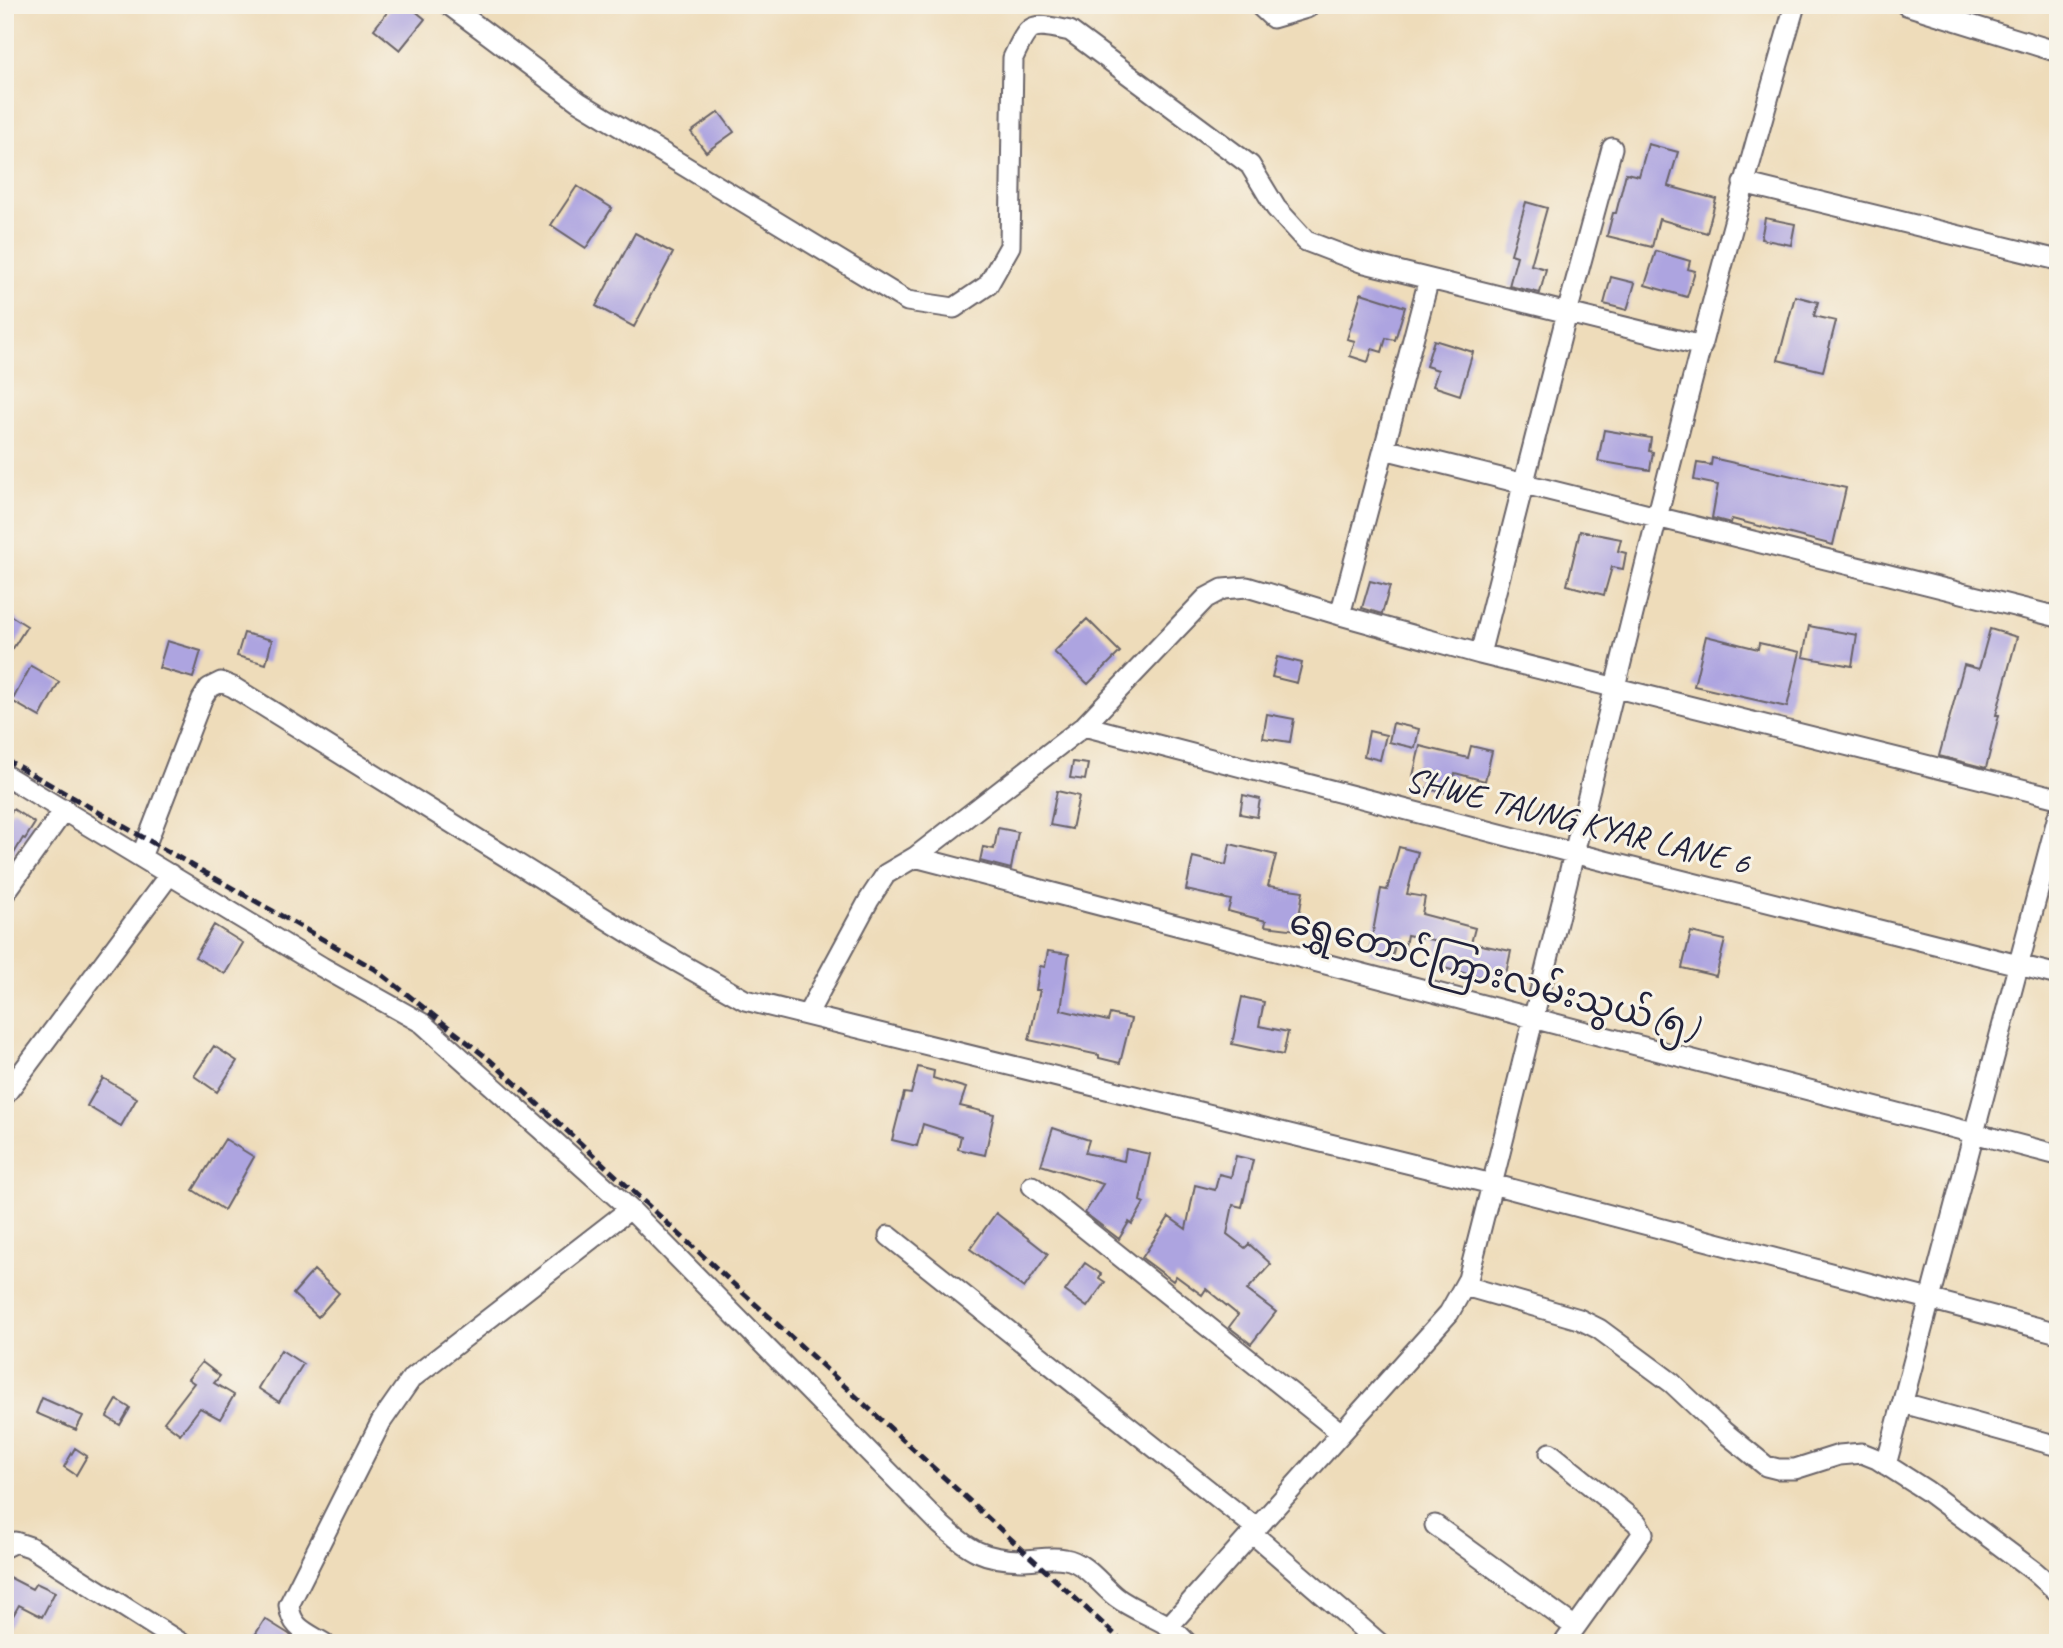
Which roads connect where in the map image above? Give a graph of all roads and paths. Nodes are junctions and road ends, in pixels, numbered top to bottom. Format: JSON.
{"nodes":[{"id":1,"x":449,"y":5,"type":"edge"},
{"id":2,"x":1259,"y":5,"type":"edge"},
{"id":3,"x":1309,"y":5,"type":"edge"},
{"id":4,"x":1795,"y":5,"type":"edge"},
{"id":5,"x":1906,"y":5,"type":"edge"},
{"id":6,"x":1038,"y":15,"type":"edge"},
{"id":7,"x":2058,"y":52,"type":"edge"},
{"id":8,"x":1612,"y":148,"type":"dead end"},
{"id":9,"x":1743,"y":183,"type":"junction"},
{"id":10,"x":2058,"y":260,"type":"edge"},
{"id":11,"x":1430,"y":279,"type":"junction"},
{"id":12,"x":1567,"y":313,"type":"junction"},
{"id":13,"x":1702,"y":346,"type":"junction"},
{"id":14,"x":1384,"y":449,"type":"junction"},
{"id":15,"x":1523,"y":483,"type":"junction"},
{"id":16,"x":1658,"y":518,"type":"junction"},
{"id":17,"x":1340,"y":615,"type":"junction"},
{"id":18,"x":2058,"y":617,"type":"edge"},
{"id":19,"x":1480,"y":654,"type":"junction"},
{"id":20,"x":1615,"y":687,"type":"junction"},
{"id":21,"x":1084,"y":726,"type":"junction"},
{"id":22,"x":5,"y":775,"type":"edge"},
{"id":23,"x":2058,"y":798,"type":"edge"},
{"id":24,"x":65,"y":809,"type":"junction"},
{"id":25,"x":2058,"y":816,"type":"edge"},
{"id":26,"x":1573,"y":853,"type":"junction"},
{"id":27,"x":141,"y":857,"type":"junction"},
{"id":28,"x":915,"y":857,"type":"junction"},
{"id":29,"x":170,"y":874,"type":"junction"},
{"id":30,"x":5,"y":893,"type":"edge"},
{"id":31,"x":2018,"y":965,"type":"junction"},
{"id":32,"x":2058,"y":975,"type":"edge"},
{"id":33,"x":807,"y":1015,"type":"junction"},
{"id":34,"x":1533,"y":1018,"type":"junction"},
{"id":35,"x":5,"y":1095,"type":"edge"},
{"id":36,"x":1974,"y":1133,"type":"junction"},
{"id":37,"x":2058,"y":1154,"type":"edge"},
{"id":38,"x":1492,"y":1184,"type":"junction"},
{"id":39,"x":1032,"y":1186,"type":"dead end"},
{"id":40,"x":630,"y":1209,"type":"junction"},
{"id":41,"x":889,"y":1236,"type":"dead end"},
{"id":42,"x":1465,"y":1286,"type":"junction"},
{"id":43,"x":1931,"y":1300,"type":"junction"},
{"id":44,"x":2058,"y":1333,"type":"edge"},
{"id":45,"x":1903,"y":1403,"type":"junction"},
{"id":46,"x":1341,"y":1433,"type":"junction"},
{"id":47,"x":2058,"y":1446,"type":"edge"},
{"id":48,"x":1550,"y":1453,"type":"dead end"},
{"id":49,"x":1886,"y":1465,"type":"junction"},
{"id":50,"x":1435,"y":1525,"type":"dead end"},
{"id":51,"x":1254,"y":1530,"type":"junction"},
{"id":52,"x":5,"y":1547,"type":"edge"},
{"id":53,"x":2058,"y":1592,"type":"edge"},
{"id":54,"x":1169,"y":1626,"type":"junction"},
{"id":55,"x":1569,"y":1635,"type":"edge"},
{"id":56,"x":178,"y":1642,"type":"edge"},
{"id":57,"x":324,"y":1643,"type":"edge"},
{"id":58,"x":1187,"y":1643,"type":"edge"},
{"id":59,"x":1379,"y":1643,"type":"edge"}],
"edges":[{"from":1,"to":6,"type":"street"},
{"from":2,"to":3,"type":"street"},
{"from":4,"to":9,"type":"street"},
{"from":5,"to":7,"type":"street"},
{"from":6,"to":11,"type":"street"},
{"from":8,"to":12,"type":"street"},
{"from":9,"to":10,"type":"street"},
{"from":9,"to":13,"type":"street"},
{"from":11,"to":12,"type":"street"},
{"from":11,"to":14,"type":"street"},
{"from":12,"to":13,"type":"street"},
{"from":12,"to":15,"type":"street"},
{"from":13,"to":16,"type":"street"},
{"from":14,"to":15,"type":"street"},
{"from":14,"to":17,"type":"street"},
{"from":15,"to":16,"type":"street"},
{"from":15,"to":19,"type":"street"},
{"from":16,"to":18,"type":"street"},
{"from":16,"to":20,"type":"street"},
{"from":17,"to":19,"type":"street"},
{"from":17,"to":21,"type":"street"},
{"from":19,"to":20,"type":"street"},
{"from":20,"to":23,"type":"street"},
{"from":20,"to":26,"type":"street"},
{"from":21,"to":26,"type":"street","name":"SHWE TAUNG KYAR LANE 6"},
{"from":21,"to":28,"type":"street"},
{"from":22,"to":24,"type":"street"},
{"from":24,"to":27,"type":"street"},
{"from":24,"to":30,"type":"street"},
{"from":25,"to":31,"type":"street"},
{"from":26,"to":31,"type":"street","name":"SHWE TAUNG KYAR LANE 6"},
{"from":26,"to":34,"type":"street"},
{"from":27,"to":29,"type":"street"},
{"from":27,"to":33,"type":"street"},
{"from":28,"to":33,"type":"street"},
{"from":28,"to":34,"type":"street","name":"ရွှေတောင်ကြားလမ်းသွယ်(၅)"},
{"from":29,"to":35,"type":"street"},
{"from":29,"to":40,"type":"street"},
{"from":31,"to":32,"type":"street","name":"SHWE TAUNG KYAR LANE 6"},
{"from":31,"to":36,"type":"street"},
{"from":33,"to":38,"type":"street"},
{"from":34,"to":36,"type":"street","name":"ရွှေတောင်ကြားလမ်းသွယ်(၅)"},
{"from":34,"to":38,"type":"street"},
{"from":36,"to":37,"type":"street","name":"ရွှေတောင်ကြားလမ်းသွယ်(၅)"},
{"from":36,"to":43,"type":"street"},
{"from":38,"to":42,"type":"street"},
{"from":38,"to":43,"type":"street"},
{"from":39,"to":46,"type":"street"},
{"from":40,"to":54,"type":"street"},
{"from":40,"to":57,"type":"street"},
{"from":41,"to":51,"type":"street"},
{"from":42,"to":46,"type":"street"},
{"from":42,"to":49,"type":"street"},
{"from":43,"to":44,"type":"street"},
{"from":43,"to":45,"type":"street"},
{"from":45,"to":47,"type":"street"},
{"from":45,"to":49,"type":"street"},
{"from":46,"to":51,"type":"street"},
{"from":48,"to":55,"type":"street"},
{"from":49,"to":53,"type":"street"},
{"from":50,"to":55,"type":"street"},
{"from":51,"to":54,"type":"street"},
{"from":51,"to":59,"type":"street"},
{"from":52,"to":56,"type":"street"},
{"from":54,"to":58,"type":"street"}]}
